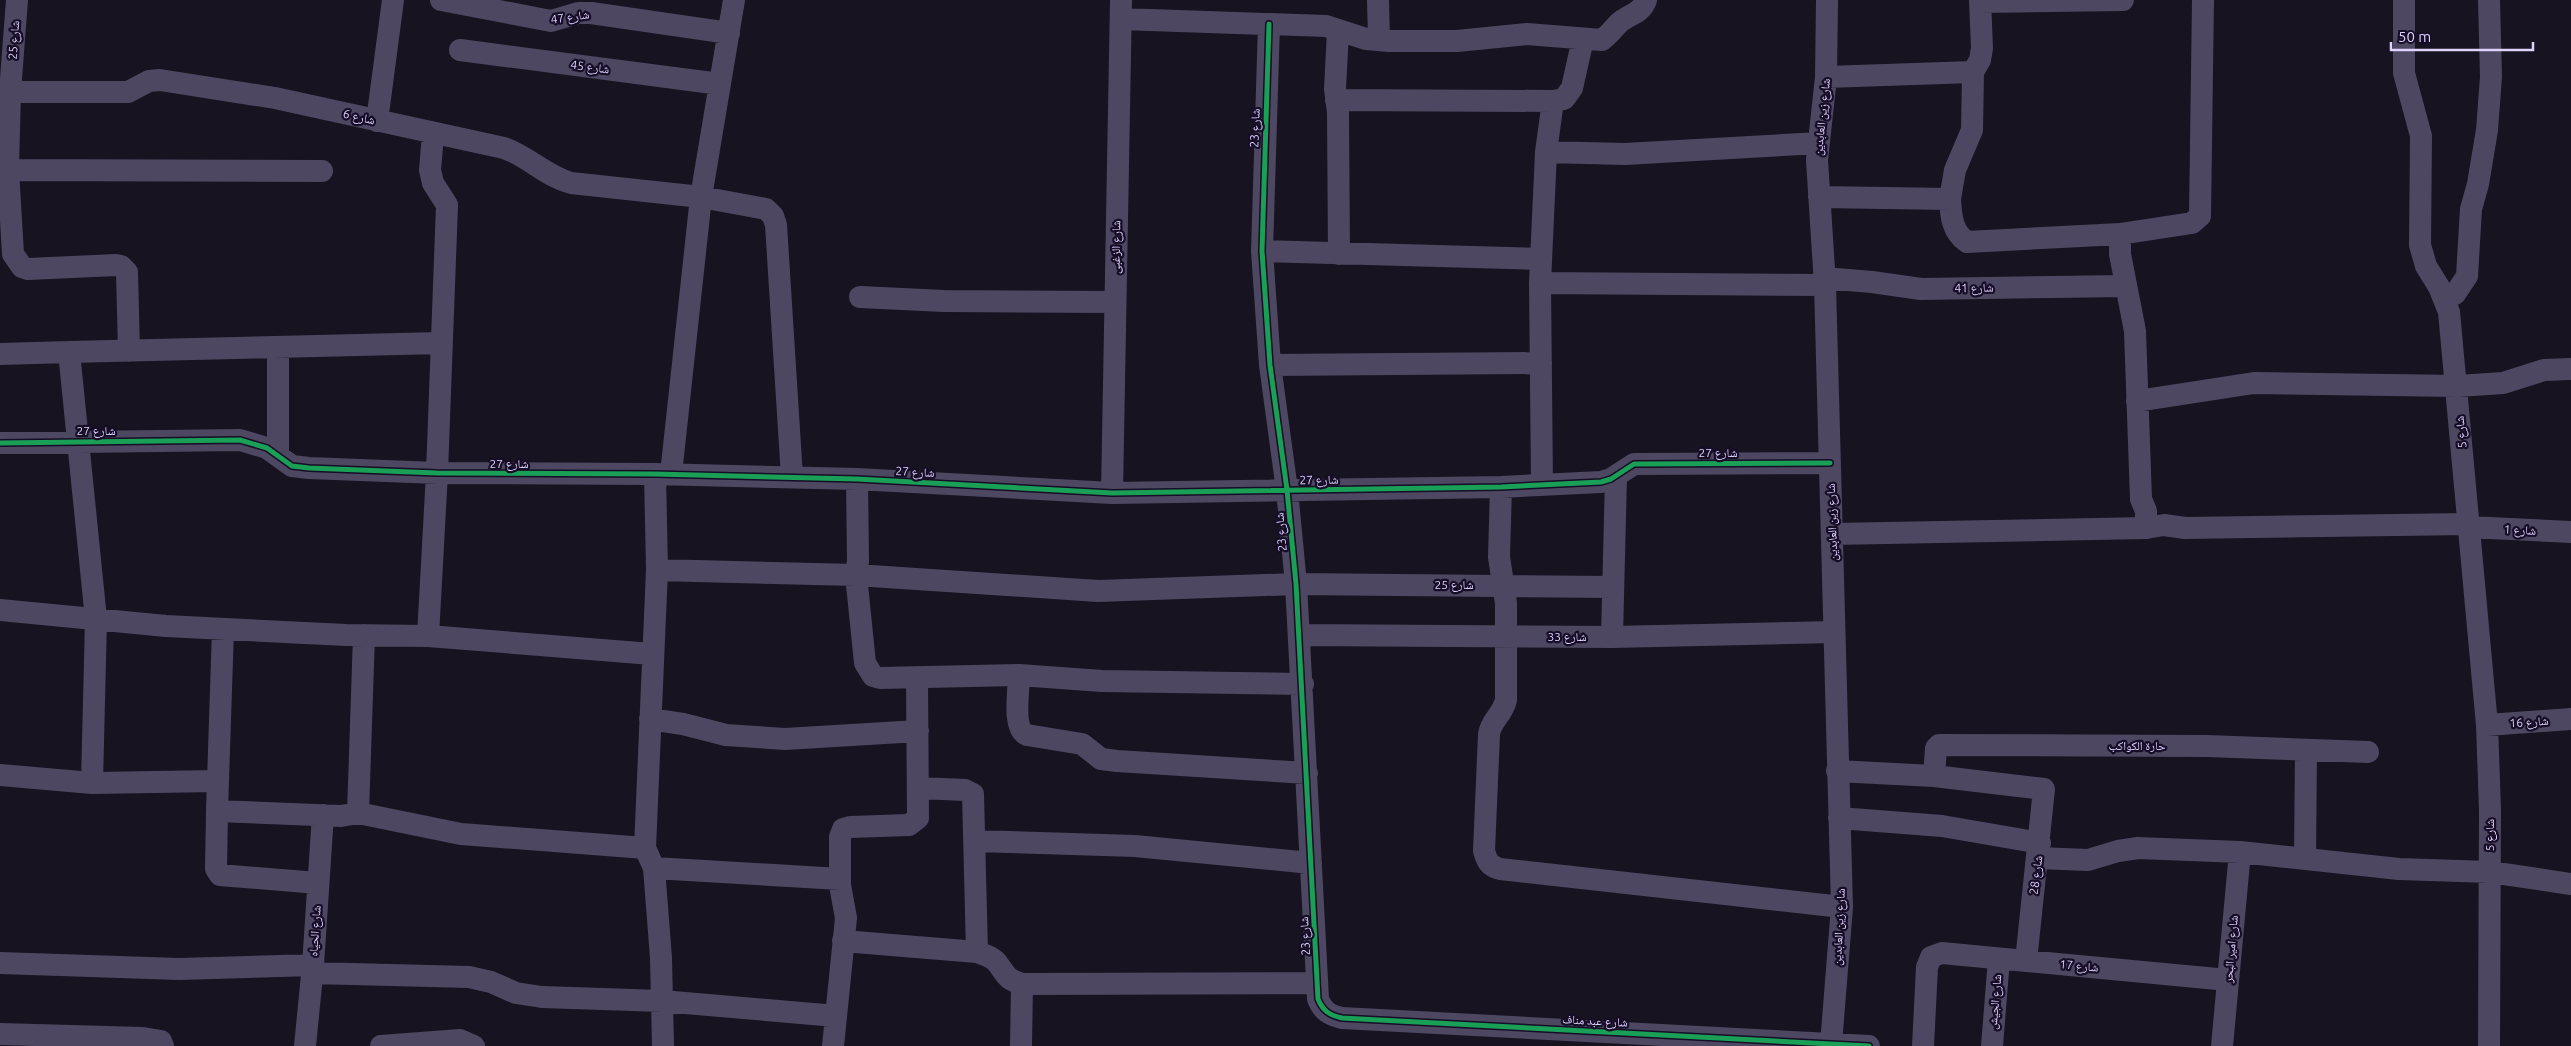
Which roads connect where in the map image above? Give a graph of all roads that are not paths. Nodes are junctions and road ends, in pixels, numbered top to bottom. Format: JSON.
{"nodes":[{"id":1,"x":393,"y":0,"type":"edge"},
{"id":2,"x":441,"y":0,"type":"edge"},
{"id":3,"x":734,"y":0,"type":"edge"},
{"id":4,"x":1378,"y":0,"type":"edge"},
{"id":5,"x":1646,"y":0,"type":"edge"},
{"id":6,"x":1827,"y":0,"type":"edge"},
{"id":7,"x":2123,"y":0,"type":"edge"},
{"id":8,"x":2203,"y":0,"type":"edge"},
{"id":9,"x":2404,"y":0,"type":"edge"},
{"id":10,"x":2490,"y":0,"type":"edge"},
{"id":11,"x":1980,"y":1,"type":"edge"},
{"id":12,"x":11,"y":8,"type":"edge"},
{"id":13,"x":1121,"y":9,"type":"edge"},
{"id":14,"x":1269,"y":24,"type":"junction"},
{"id":15,"x":1338,"y":30,"type":"junction"},
{"id":16,"x":729,"y":34,"type":"junction"},
{"id":17,"x":1583,"y":39,"type":"junction"},
{"id":18,"x":1379,"y":40,"type":"junction"},
{"id":19,"x":460,"y":50,"type":"dead end"},
{"id":20,"x":1973,"y":72,"type":"junction"},
{"id":21,"x":1826,"y":77,"type":"junction"},
{"id":22,"x":720,"y":84,"type":"junction"},
{"id":23,"x":10,"y":92,"type":"junction"},
{"id":24,"x":1336,"y":100,"type":"junction"},
{"id":25,"x":1553,"y":101,"type":"junction"},
{"id":26,"x":377,"y":121,"type":"junction"},
{"id":27,"x":433,"y":134,"type":"junction"},
{"id":28,"x":1819,"y":143,"type":"junction"},
{"id":29,"x":1546,"y":152,"type":"junction"},
{"id":30,"x":4,"y":170,"type":"edge"},
{"id":31,"x":322,"y":171,"type":"dead end"},
{"id":32,"x":1819,"y":197,"type":"junction"},
{"id":33,"x":701,"y":198,"type":"junction"},
{"id":34,"x":1950,"y":199,"type":"junction"},
{"id":35,"x":2120,"y":234,"type":"junction"},
{"id":36,"x":1262,"y":250,"type":"junction"},
{"id":37,"x":1339,"y":254,"type":"junction"},
{"id":38,"x":1541,"y":259,"type":"junction"},
{"id":39,"x":1824,"y":281,"type":"junction"},
{"id":40,"x":1540,"y":284,"type":"junction"},
{"id":41,"x":2125,"y":286,"type":"junction"},
{"id":42,"x":860,"y":297,"type":"dead end"},
{"id":43,"x":2445,"y":298,"type":"junction"},
{"id":44,"x":1115,"y":302,"type":"junction"},
{"id":45,"x":441,"y":343,"type":"junction"},
{"id":46,"x":278,"y":347,"type":"junction"},
{"id":47,"x":130,"y":351,"type":"junction"},
{"id":48,"x":69,"y":352,"type":"junction"},
{"id":49,"x":0,"y":354,"type":"edge"},
{"id":50,"x":1541,"y":363,"type":"junction"},
{"id":51,"x":1270,"y":365,"type":"junction"},
{"id":52,"x":2571,"y":369,"type":"edge"},
{"id":53,"x":2458,"y":386,"type":"junction"},
{"id":54,"x":2137,"y":401,"type":"junction"},
{"id":55,"x":77,"y":441,"type":"junction"},
{"id":56,"x":0,"y":443,"type":"edge"},
{"id":57,"x":278,"y":456,"type":"junction"},
{"id":58,"x":1830,"y":463,"type":"junction"},
{"id":59,"x":437,"y":474,"type":"junction"},
{"id":60,"x":663,"y":474,"type":"junction"},
{"id":61,"x":1616,"y":476,"type":"junction"},
{"id":62,"x":792,"y":477,"type":"junction"},
{"id":63,"x":857,"y":479,"type":"junction"},
{"id":64,"x":1542,"y":484,"type":"junction"},
{"id":65,"x":1501,"y":487,"type":"junction"},
{"id":66,"x":1287,"y":490,"type":"junction"},
{"id":67,"x":1112,"y":493,"type":"junction"},
{"id":68,"x":2469,"y":526,"type":"junction"},
{"id":69,"x":2146,"y":528,"type":"junction"},
{"id":70,"x":2571,"y":532,"type":"edge"},
{"id":71,"x":1832,"y":534,"type":"junction"},
{"id":72,"x":657,"y":570,"type":"junction"},
{"id":73,"x":856,"y":575,"type":"junction"},
{"id":74,"x":1296,"y":584,"type":"junction"},
{"id":75,"x":1503,"y":586,"type":"junction"},
{"id":76,"x":1612,"y":587,"type":"junction"},
{"id":77,"x":0,"y":610,"type":"edge"},
{"id":78,"x":96,"y":619,"type":"junction"},
{"id":79,"x":223,"y":629,"type":"junction"},
{"id":80,"x":1834,"y":632,"type":"junction"},
{"id":81,"x":364,"y":635,"type":"junction"},
{"id":82,"x":1300,"y":635,"type":"junction"},
{"id":83,"x":428,"y":636,"type":"junction"},
{"id":84,"x":1506,"y":636,"type":"junction"},
{"id":85,"x":1612,"y":637,"type":"junction"},
{"id":86,"x":652,"y":654,"type":"junction"},
{"id":87,"x":1019,"y":675,"type":"junction"},
{"id":88,"x":917,"y":679,"type":"junction"},
{"id":89,"x":1303,"y":684,"type":"junction"},
{"id":90,"x":650,"y":719,"type":"junction"},
{"id":91,"x":2571,"y":719,"type":"edge"},
{"id":92,"x":2487,"y":725,"type":"junction"},
{"id":93,"x":918,"y":730,"type":"junction"},
{"id":94,"x":2306,"y":750,"type":"junction"},
{"id":95,"x":2368,"y":752,"type":"dead end"},
{"id":96,"x":1837,"y":771,"type":"junction"},
{"id":97,"x":1307,"y":773,"type":"junction"},
{"id":98,"x":0,"y":775,"type":"edge"},
{"id":99,"x":1934,"y":776,"type":"junction"},
{"id":100,"x":218,"y":781,"type":"junction"},
{"id":101,"x":92,"y":783,"type":"junction"},
{"id":102,"x":919,"y":788,"type":"junction"},
{"id":103,"x":217,"y":811,"type":"junction"},
{"id":104,"x":358,"y":812,"type":"junction"},
{"id":105,"x":322,"y":815,"type":"junction"},
{"id":106,"x":1838,"y":818,"type":"junction"},
{"id":107,"x":976,"y":841,"type":"junction"},
{"id":108,"x":645,"y":848,"type":"junction"},
{"id":109,"x":2039,"y":850,"type":"junction"},
{"id":110,"x":2240,"y":852,"type":"junction"},
{"id":111,"x":2305,"y":859,"type":"junction"},
{"id":112,"x":1311,"y":863,"type":"junction"},
{"id":113,"x":654,"y":868,"type":"junction"},
{"id":114,"x":2490,"y":872,"type":"junction"},
{"id":115,"x":840,"y":878,"type":"junction"},
{"id":116,"x":318,"y":883,"type":"junction"},
{"id":117,"x":2571,"y":884,"type":"edge"},
{"id":118,"x":1842,"y":907,"type":"junction"},
{"id":119,"x":843,"y":942,"type":"junction"},
{"id":120,"x":977,"y":952,"type":"junction"},
{"id":121,"x":1999,"y":959,"type":"junction"},
{"id":122,"x":2026,"y":961,"type":"junction"},
{"id":123,"x":0,"y":964,"type":"edge"},
{"id":124,"x":312,"y":969,"type":"junction"},
{"id":125,"x":2228,"y":980,"type":"junction"},
{"id":126,"x":1317,"y":983,"type":"junction"},
{"id":127,"x":1022,"y":984,"type":"junction"},
{"id":128,"x":662,"y":1001,"type":"junction"},
{"id":129,"x":1322,"y":1009,"type":"joint"},
{"id":130,"x":836,"y":1016,"type":"junction"},
{"id":131,"x":0,"y":1034,"type":"edge"},
{"id":132,"x":1592,"y":1039,"type":"edge"},
{"id":133,"x":1785,"y":1044,"type":"edge"},
{"id":134,"x":1831,"y":1044,"type":"junction"},
{"id":135,"x":163,"y":1046,"type":"edge"},
{"id":136,"x":305,"y":1046,"type":"edge"},
{"id":137,"x":381,"y":1046,"type":"edge"},
{"id":138,"x":474,"y":1046,"type":"edge"},
{"id":139,"x":663,"y":1046,"type":"edge"},
{"id":140,"x":832,"y":1046,"type":"edge"},
{"id":141,"x":1021,"y":1046,"type":"edge"},
{"id":142,"x":1869,"y":1046,"type":"edge"},
{"id":143,"x":1923,"y":1046,"type":"edge"},
{"id":144,"x":1992,"y":1046,"type":"edge"},
{"id":145,"x":2222,"y":1046,"type":"edge"},
{"id":146,"x":2488,"y":1046,"type":"edge"}],
"edges":[{"from":1,"to":26,"type":"street"},
{"from":2,"to":16,"type":"street","name":"شارع 47"},
{"from":3,"to":16,"type":"street"},
{"from":4,"to":18,"type":"street"},
{"from":5,"to":17,"type":"street"},
{"from":6,"to":21,"type":"street","name":"شارع زين العابدين"},
{"from":7,"to":11,"type":"street"},
{"from":8,"to":35,"type":"street"},
{"from":9,"to":43,"type":"street","name":"شارع 5"},
{"from":10,"to":43,"type":"street"},
{"from":11,"to":20,"type":"street"},
{"from":12,"to":23,"type":"street","name":"شارع 25"},
{"from":13,"to":14,"type":"street"},
{"from":13,"to":44,"type":"street","name":"شارع الزغبى"},
{"from":14,"to":15,"type":"street"},
{"from":14,"to":36,"type":"street","name":"شارع 23"},
{"from":15,"to":18,"type":"street"},
{"from":15,"to":24,"type":"street"},
{"from":16,"to":22,"type":"street"},
{"from":17,"to":18,"type":"street"},
{"from":17,"to":25,"type":"street"},
{"from":19,"to":22,"type":"street","name":"شارع 45"},
{"from":20,"to":21,"type":"street"},
{"from":20,"to":34,"type":"street"},
{"from":21,"to":28,"type":"street","name":"شارع زين العابدين"},
{"from":22,"to":33,"type":"street"},
{"from":23,"to":26,"type":"street","name":"شارع 6"},
{"from":23,"to":30,"type":"street","name":"شارع 25"},
{"from":24,"to":25,"type":"street"},
{"from":24,"to":37,"type":"street"},
{"from":25,"to":29,"type":"street"},
{"from":26,"to":27,"type":"street","name":"شارع 6"},
{"from":27,"to":33,"type":"street","name":"شارع 6"},
{"from":27,"to":45,"type":"street"},
{"from":28,"to":29,"type":"street"},
{"from":28,"to":32,"type":"street","name":"شارع زين العابدين"},
{"from":29,"to":38,"type":"street"},
{"from":30,"to":31,"type":"street"},
{"from":30,"to":47,"type":"street","name":"شارع 25"},
{"from":32,"to":34,"type":"street"},
{"from":32,"to":39,"type":"street","name":"شارع زين العابدين"},
{"from":33,"to":60,"type":"street"},
{"from":33,"to":62,"type":"street","name":"شارع 6"},
{"from":34,"to":35,"type":"street"},
{"from":35,"to":41,"type":"street"},
{"from":36,"to":37,"type":"street"},
{"from":36,"to":51,"type":"street","name":"شارع 23"},
{"from":37,"to":38,"type":"street"},
{"from":38,"to":40,"type":"street"},
{"from":39,"to":40,"type":"street","name":"شارع 41"},
{"from":39,"to":41,"type":"street","name":"شارع 41"},
{"from":39,"to":58,"type":"street","name":"شارع زين العابدين"},
{"from":40,"to":50,"type":"street"},
{"from":41,"to":54,"type":"street"},
{"from":42,"to":44,"type":"street"},
{"from":43,"to":53,"type":"street","name":"شارع 5"},
{"from":44,"to":67,"type":"street","name":"شارع الزغبى"},
{"from":45,"to":46,"type":"street"},
{"from":45,"to":59,"type":"street"},
{"from":46,"to":47,"type":"street"},
{"from":46,"to":57,"type":"street"},
{"from":47,"to":48,"type":"street"},
{"from":48,"to":49,"type":"street"},
{"from":48,"to":55,"type":"street"},
{"from":50,"to":51,"type":"street"},
{"from":50,"to":64,"type":"street"},
{"from":51,"to":66,"type":"street","name":"شارع 23"},
{"from":52,"to":53,"type":"street"},
{"from":53,"to":54,"type":"street"},
{"from":53,"to":68,"type":"street","name":"شارع 5"},
{"from":54,"to":69,"type":"street"},
{"from":55,"to":56,"type":"street","name":"شارع 27"},
{"from":55,"to":57,"type":"street","name":"شارع 27"},
{"from":55,"to":78,"type":"street"},
{"from":57,"to":59,"type":"street","name":"شارع 27"},
{"from":58,"to":61,"type":"street","name":"شارع 27"},
{"from":58,"to":71,"type":"street","name":"شارع زين العابدين"},
{"from":59,"to":60,"type":"street","name":"شارع 27"},
{"from":59,"to":83,"type":"street"},
{"from":60,"to":62,"type":"street","name":"شارع 27"},
{"from":60,"to":72,"type":"street"},
{"from":61,"to":64,"type":"street","name":"شارع 27"},
{"from":61,"to":76,"type":"street"},
{"from":62,"to":63,"type":"street","name":"شارع 27"},
{"from":63,"to":67,"type":"street","name":"شارع 27"},
{"from":63,"to":73,"type":"street"},
{"from":64,"to":65,"type":"street","name":"شارع 27"},
{"from":65,"to":66,"type":"street","name":"شارع 27"},
{"from":65,"to":75,"type":"street"},
{"from":66,"to":67,"type":"street","name":"شارع 27"},
{"from":66,"to":74,"type":"street","name":"شارع 23"},
{"from":68,"to":69,"type":"street","name":"شارع 1"},
{"from":68,"to":70,"type":"street","name":"شارع 1"},
{"from":68,"to":92,"type":"street","name":"شارع 5"},
{"from":69,"to":71,"type":"street","name":"شارع 1"},
{"from":71,"to":80,"type":"street","name":"شارع زين العابدين"},
{"from":72,"to":73,"type":"street","name":"شارع 25"},
{"from":72,"to":86,"type":"street"},
{"from":73,"to":74,"type":"street","name":"شارع 25"},
{"from":73,"to":88,"type":"street"},
{"from":74,"to":75,"type":"street","name":"شارع 25"},
{"from":74,"to":82,"type":"street","name":"شارع 23"},
{"from":75,"to":76,"type":"street","name":"شارع 25"},
{"from":75,"to":84,"type":"street"},
{"from":76,"to":85,"type":"street"},
{"from":77,"to":78,"type":"street"},
{"from":78,"to":79,"type":"street"},
{"from":78,"to":101,"type":"street"},
{"from":79,"to":81,"type":"street"},
{"from":79,"to":100,"type":"street"},
{"from":80,"to":85,"type":"street","name":"شارع 33"},
{"from":80,"to":96,"type":"street","name":"شارع زين العابدين"},
{"from":81,"to":83,"type":"street"},
{"from":81,"to":104,"type":"street"},
{"from":82,"to":84,"type":"street","name":"شارع 33"},
{"from":82,"to":89,"type":"street","name":"شارع 23"},
{"from":83,"to":86,"type":"street"},
{"from":84,"to":85,"type":"street","name":"شارع 33"},
{"from":84,"to":118,"type":"street"},
{"from":86,"to":90,"type":"street"},
{"from":87,"to":88,"type":"street"},
{"from":87,"to":89,"type":"street"},
{"from":87,"to":97,"type":"street"},
{"from":88,"to":93,"type":"street"},
{"from":89,"to":97,"type":"street","name":"شارع 23"},
{"from":90,"to":93,"type":"street"},
{"from":90,"to":108,"type":"street"},
{"from":91,"to":92,"type":"street","name":"شارع 16"},
{"from":92,"to":114,"type":"street","name":"شارع 5"},
{"from":93,"to":102,"type":"street"},
{"from":94,"to":95,"type":"street","name":"حارة الكواكب"},
{"from":94,"to":99,"type":"street","name":"حارة الكواكب"},
{"from":94,"to":111,"type":"street"},
{"from":96,"to":99,"type":"street"},
{"from":96,"to":106,"type":"street","name":"شارع زين العابدين"},
{"from":97,"to":112,"type":"street","name":"شارع 23"},
{"from":98,"to":101,"type":"street"},
{"from":99,"to":109,"type":"street","name":"شارع 28"},
{"from":100,"to":101,"type":"street"},
{"from":100,"to":103,"type":"street"},
{"from":102,"to":107,"type":"street"},
{"from":102,"to":115,"type":"street"},
{"from":103,"to":105,"type":"street"},
{"from":103,"to":116,"type":"street"},
{"from":104,"to":105,"type":"street"},
{"from":104,"to":108,"type":"street"},
{"from":105,"to":116,"type":"street","name":"شارع الحياه"},
{"from":106,"to":109,"type":"street"},
{"from":106,"to":118,"type":"street","name":"شارع زين العابدين"},
{"from":107,"to":112,"type":"street"},
{"from":107,"to":120,"type":"street"},
{"from":108,"to":113,"type":"street"},
{"from":109,"to":110,"type":"street"},
{"from":109,"to":122,"type":"street","name":"شارع 28"},
{"from":110,"to":111,"type":"street"},
{"from":110,"to":125,"type":"street","name":"شارع امير البحر"},
{"from":111,"to":114,"type":"street"},
{"from":112,"to":126,"type":"street","name":"شارع 23"},
{"from":113,"to":115,"type":"street"},
{"from":113,"to":128,"type":"street"},
{"from":114,"to":117,"type":"street"},
{"from":114,"to":146,"type":"street","name":"شارع 5"},
{"from":115,"to":119,"type":"street"},
{"from":116,"to":124,"type":"street","name":"شارع الحياه"},
{"from":118,"to":134,"type":"street","name":"شارع زين العابدين"},
{"from":119,"to":120,"type":"street"},
{"from":119,"to":130,"type":"street"},
{"from":120,"to":127,"type":"street"},
{"from":121,"to":122,"type":"street","name":"شارع 17"},
{"from":121,"to":143,"type":"street","name":"شارع 17"},
{"from":121,"to":144,"type":"street","name":"شارع الجيش"},
{"from":122,"to":125,"type":"street","name":"شارع 17"},
{"from":123,"to":124,"type":"street"},
{"from":124,"to":128,"type":"street"},
{"from":124,"to":136,"type":"street","name":"شارع الحياه"},
{"from":125,"to":145,"type":"street","name":"شارع امير البحر"},
{"from":126,"to":127,"type":"street"},
{"from":126,"to":129,"type":"street","name":"شارع 23"},
{"from":127,"to":141,"type":"street"},
{"from":128,"to":130,"type":"street"},
{"from":128,"to":139,"type":"street"},
{"from":129,"to":132,"type":"street","name":"شارع عبد مناف"},
{"from":130,"to":140,"type":"street"},
{"from":131,"to":135,"type":"street"},
{"from":132,"to":133,"type":"street","name":"شارع عبد مناف"},
{"from":133,"to":134,"type":"street","name":"شارع عبد مناف"},
{"from":134,"to":142,"type":"street","name":"شارع عبد مناف"},
{"from":137,"to":138,"type":"street"}]}
